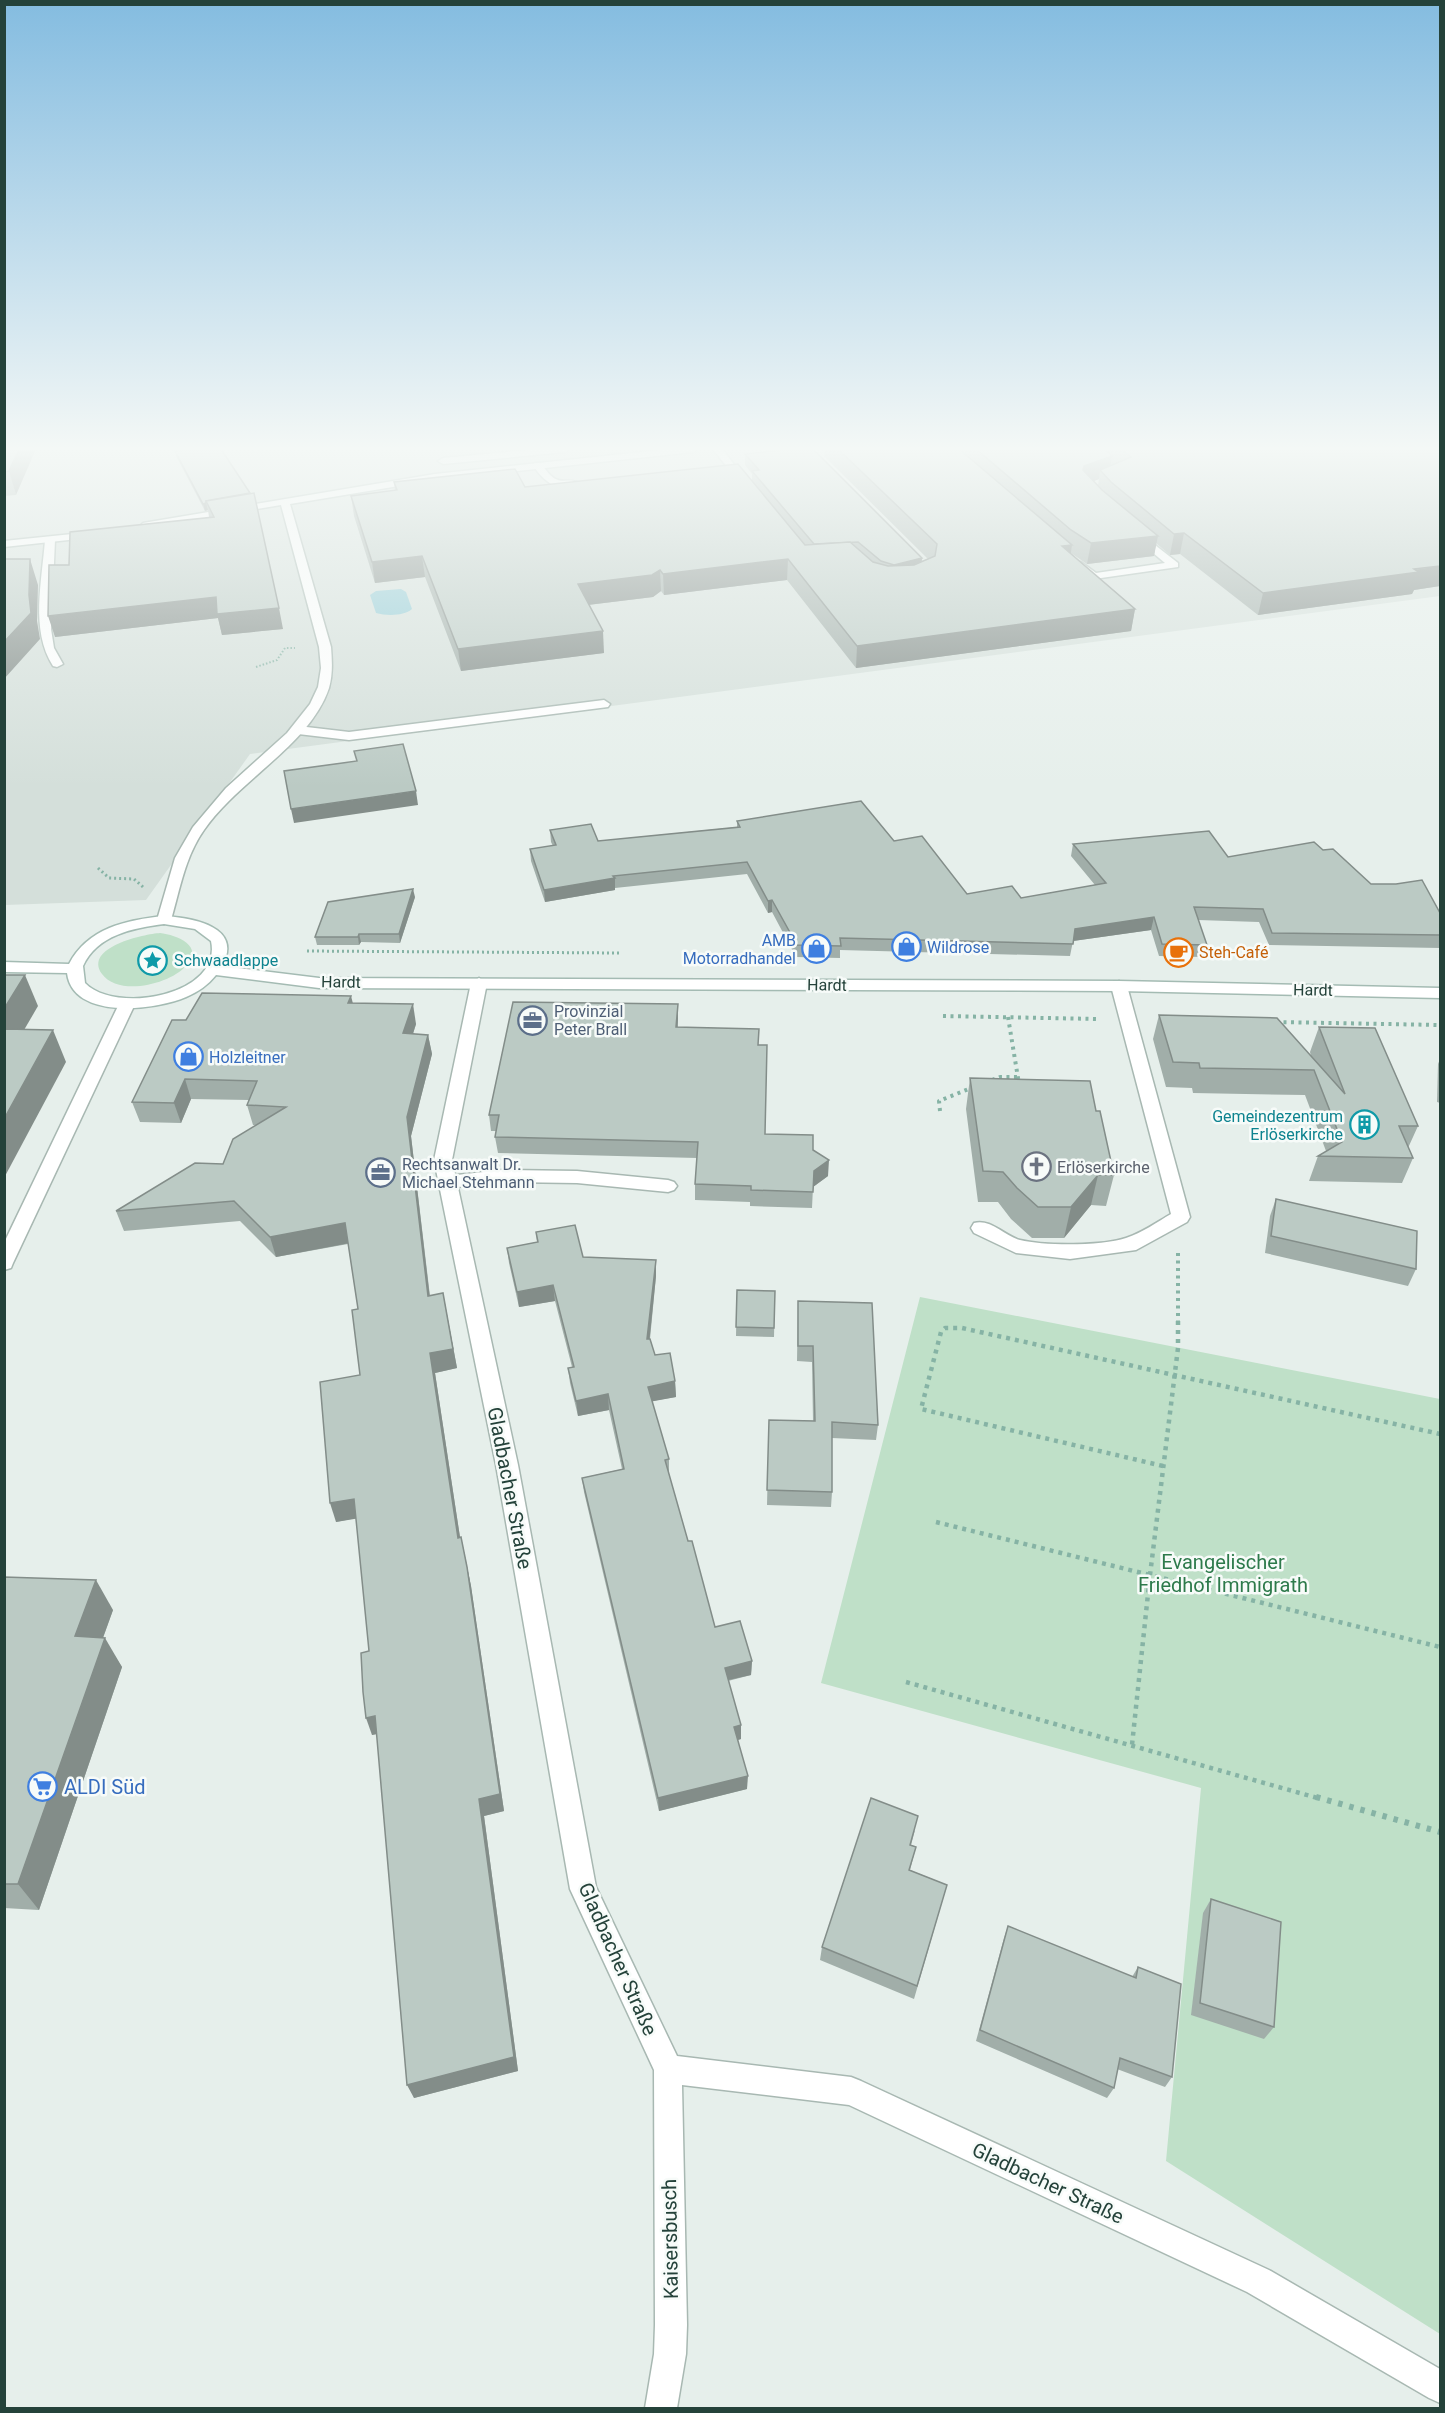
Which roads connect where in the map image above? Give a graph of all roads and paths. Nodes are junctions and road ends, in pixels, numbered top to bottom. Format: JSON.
{"nodes":[{"id":1,"x":49,"y":562,"type":"edge"},
{"id":2,"x":301,"y":562,"type":"edge"},
{"id":3,"x":1072,"y":562,"type":"edge"},
{"id":4,"x":1170,"y":562,"type":"edge"},
{"id":5,"x":325,"y":647,"type":"junction"},
{"id":6,"x":57,"y":664,"type":"dead end"},
{"id":7,"x":256,"y":667,"type":"dead end"},
{"id":8,"x":604,"y":704,"type":"dead end"},
{"id":9,"x":298,"y":730,"type":"junction"},
{"id":10,"x":98,"y":868,"type":"dead end"},
{"id":11,"x":148,"y":879,"type":"dead end"},
{"id":12,"x":164,"y":920,"type":"junction"},
{"id":13,"x":4,"y":967,"type":"edge"},
{"id":14,"x":75,"y":969,"type":"junction"},
{"id":15,"x":214,"y":970,"type":"junction"},
{"id":16,"x":479,"y":983,"type":"junction"},
{"id":17,"x":1119,"y":986,"type":"junction"},
{"id":18,"x":1005,"y":987,"type":"junction"},
{"id":19,"x":1440,"y":993,"type":"edge"},
{"id":20,"x":127,"y":1004,"type":"junction"},
{"id":21,"x":1270,"y":1022,"type":"edge"},
{"id":22,"x":1440,"y":1025,"type":"edge"},
{"id":23,"x":1018,"y":1077,"type":"junction"},
{"id":24,"x":989,"y":1081,"type":"edge"},
{"id":25,"x":979,"y":1085,"type":"edge"},
{"id":26,"x":1020,"y":1088,"type":"edge"},
{"id":27,"x":940,"y":1111,"type":"dead end"},
{"id":28,"x":448,"y":1182,"type":"junction"},
{"id":29,"x":668,"y":1186,"type":"dead end"},
{"id":30,"x":1181,"y":1217,"type":"junction"},
{"id":31,"x":980,"y":1228,"type":"dead end"},
{"id":32,"x":4,"y":1263,"type":"edge"},
{"id":33,"x":1174,"y":1377,"type":"junction"},
{"id":34,"x":1440,"y":1434,"type":"edge"},
{"id":35,"x":1163,"y":1466,"type":"junction"},
{"id":36,"x":936,"y":1522,"type":"dead end"},
{"id":37,"x":1150,"y":1575,"type":"junction"},
{"id":38,"x":1440,"y":1647,"type":"edge"},
{"id":39,"x":906,"y":1682,"type":"dead end"},
{"id":40,"x":1132,"y":1745,"type":"junction"},
{"id":41,"x":1440,"y":1832,"type":"edge"},
{"id":42,"x":668,"y":2069,"type":"junction"},
{"id":43,"x":1440,"y":2387,"type":"edge"},
{"id":44,"x":661,"y":2409,"type":"edge"}],
"edges":[{"from":1,"to":6,"type":"street"},
{"from":2,"to":5,"type":"street"},
{"from":3,"to":4,"type":"street"},
{"from":5,"to":7,"type":"path"},
{"from":5,"to":9,"type":"street"},
{"from":8,"to":9,"type":"street"},
{"from":9,"to":12,"type":"street"},
{"from":10,"to":11,"type":"path"},
{"from":12,"to":14,"type":"street"},
{"from":12,"to":15,"type":"street"},
{"from":13,"to":14,"type":"street"},
{"from":14,"to":20,"type":"street"},
{"from":15,"to":16,"type":"street","name":"Hardt"},
{"from":15,"to":20,"type":"street"},
{"from":16,"to":18,"type":"street","name":"Hardt"},
{"from":16,"to":28,"type":"street","name":"Gladbacher Straße"},
{"from":17,"to":18,"type":"street","name":"Hardt"},
{"from":17,"to":19,"type":"street","name":"Hardt"},
{"from":17,"to":30,"type":"street"},
{"from":18,"to":23,"type":"path"},
{"from":20,"to":32,"type":"street"},
{"from":21,"to":22,"type":"path"},
{"from":23,"to":24,"type":"path"},
{"from":23,"to":26,"type":"path"},
{"from":25,"to":27,"type":"path"},
{"from":28,"to":29,"type":"street"},
{"from":28,"to":42,"type":"street","name":"Gladbacher Straße"},
{"from":30,"to":31,"type":"street"},
{"from":30,"to":33,"type":"path"},
{"from":33,"to":34,"type":"path"},
{"from":33,"to":35,"type":"path"},
{"from":33,"to":35,"type":"path"},
{"from":35,"to":37,"type":"path"},
{"from":36,"to":37,"type":"path"},
{"from":37,"to":38,"type":"path"},
{"from":37,"to":40,"type":"path"},
{"from":39,"to":40,"type":"path"},
{"from":40,"to":41,"type":"path"},
{"from":42,"to":43,"type":"street","name":"Gladbacher Straße"},
{"from":42,"to":44,"type":"street","name":"Kaisersbusch"}]}
